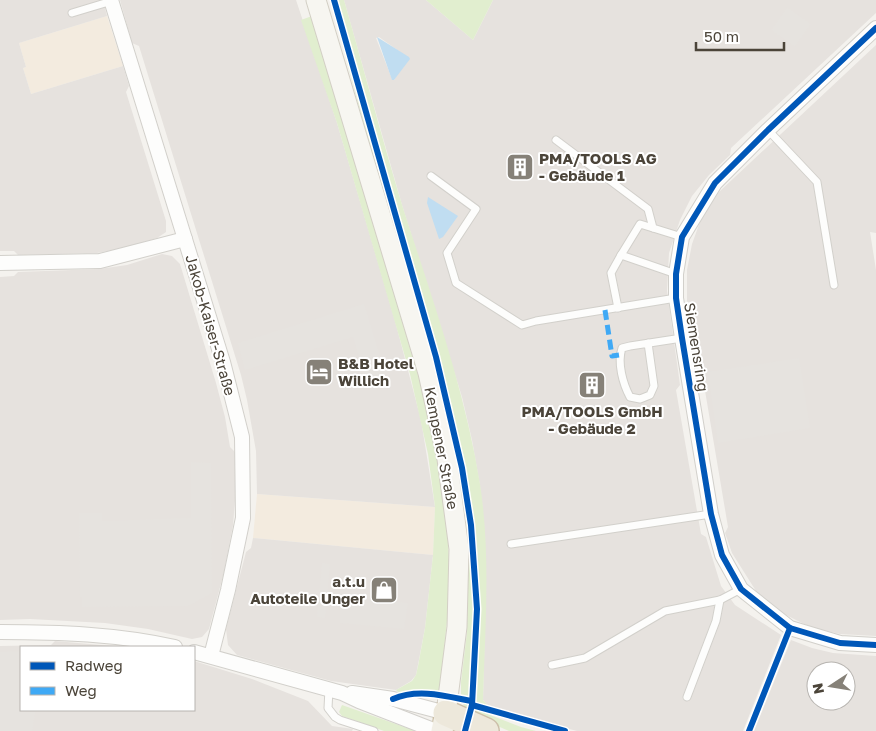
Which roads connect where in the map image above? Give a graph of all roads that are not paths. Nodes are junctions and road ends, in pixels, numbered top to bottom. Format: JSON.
{"nodes":[{"id":1,"x":111,"y":0,"type":"edge"},
{"id":2,"x":318,"y":4,"type":"edge"},
{"id":3,"x":72,"y":13,"type":"dead end"},
{"id":4,"x":876,"y":28,"type":"edge"},
{"id":5,"x":768,"y":130,"type":"junction"},
{"id":6,"x":556,"y":140,"type":"dead end"},
{"id":7,"x":431,"y":176,"type":"dead end"},
{"id":8,"x":653,"y":228,"type":"junction"},
{"id":9,"x":682,"y":237,"type":"junction"},
{"id":10,"x":185,"y":239,"type":"junction"},
{"id":11,"x":621,"y":256,"type":"junction"},
{"id":12,"x":0,"y":263,"type":"edge"},
{"id":13,"x":676,"y":274,"type":"junction"},
{"id":14,"x":834,"y":286,"type":"dead end"},
{"id":15,"x":676,"y":298,"type":"junction"},
{"id":16,"x":618,"y":308,"type":"junction"},
{"id":17,"x":682,"y":338,"type":"junction"},
{"id":18,"x":648,"y":343,"type":"junction"},
{"id":19,"x":711,"y":514,"type":"junction"},
{"id":20,"x":511,"y":544,"type":"dead end"},
{"id":21,"x":741,"y":589,"type":"junction"},
{"id":22,"x":720,"y":600,"type":"junction"},
{"id":23,"x":0,"y":632,"type":"edge"},
{"id":24,"x":876,"y":645,"type":"edge"},
{"id":25,"x":170,"y":646,"type":"edge"},
{"id":26,"x":195,"y":652,"type":"edge"},
{"id":27,"x":211,"y":656,"type":"junction"},
{"id":28,"x":552,"y":665,"type":"dead end"},
{"id":29,"x":336,"y":691,"type":"junction"},
{"id":30,"x":687,"y":697,"type":"dead end"},
{"id":31,"x":441,"y":725,"type":"edge"},
{"id":32,"x":374,"y":731,"type":"edge"},
{"id":33,"x":486,"y":731,"type":"edge"}],
"edges":[{"from":1,"to":3,"type":"lane"},
{"from":1,"to":10,"type":"street","name":"Jakob-Kaiser-Straße"},
{"from":2,"to":31,"type":"main road","name":"Kempener Straße"},
{"from":4,"to":5,"type":"street","name":"Siemensring"},
{"from":5,"to":9,"type":"street","name":"Siemensring"},
{"from":5,"to":14,"type":"lane"},
{"from":6,"to":8,"type":"lane"},
{"from":7,"to":16,"type":"lane"},
{"from":8,"to":9,"type":"lane"},
{"from":8,"to":11,"type":"lane"},
{"from":9,"to":13,"type":"street","name":"Siemensring"},
{"from":10,"to":12,"type":"street"},
{"from":10,"to":27,"type":"street","name":"Jakob-Kaiser-Straße"},
{"from":11,"to":13,"type":"lane"},
{"from":11,"to":16,"type":"lane"},
{"from":13,"to":15,"type":"street","name":"Siemensring"},
{"from":15,"to":16,"type":"lane"},
{"from":15,"to":17,"type":"street","name":"Siemensring"},
{"from":17,"to":18,"type":"lane"},
{"from":17,"to":19,"type":"street","name":"Siemensring"},
{"from":18,"to":18,"type":"lane"},
{"from":19,"to":20,"type":"lane"},
{"from":19,"to":21,"type":"street","name":"Siemensring"},
{"from":21,"to":22,"type":"lane"},
{"from":21,"to":24,"type":"street","name":"Siemensring"},
{"from":22,"to":28,"type":"lane"},
{"from":22,"to":30,"type":"lane"},
{"from":23,"to":25,"type":"street"},
{"from":26,"to":27,"type":"street"},
{"from":27,"to":29,"type":"street"},
{"from":29,"to":31,"type":"street"},
{"from":29,"to":31,"type":"street"},
{"from":29,"to":32,"type":"lane"},
{"from":31,"to":33,"type":"highway"}]}
